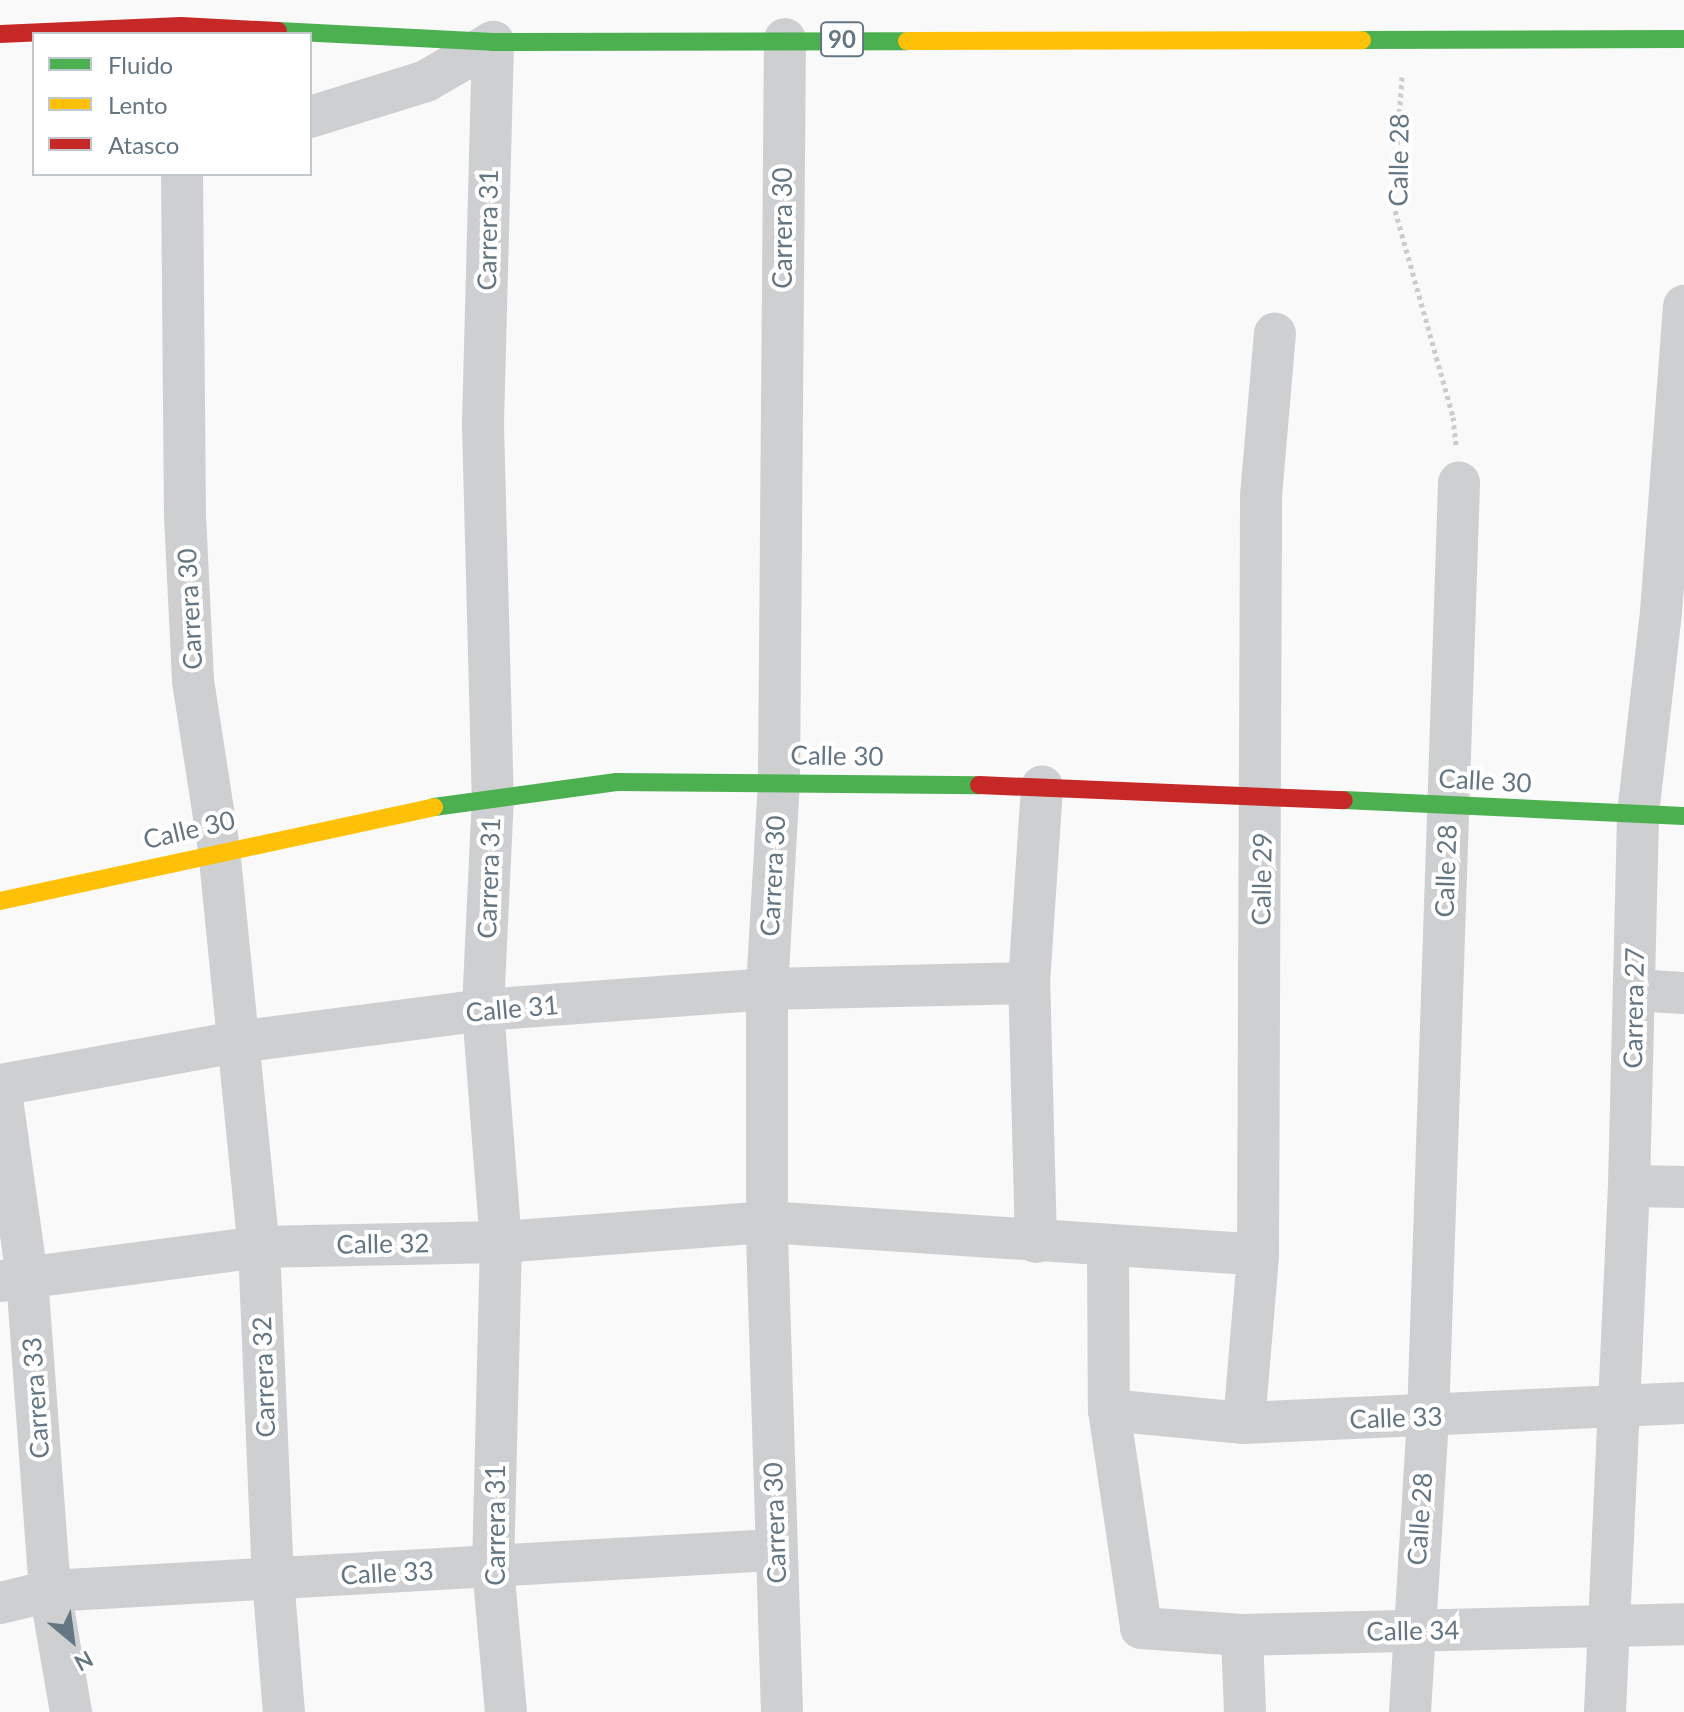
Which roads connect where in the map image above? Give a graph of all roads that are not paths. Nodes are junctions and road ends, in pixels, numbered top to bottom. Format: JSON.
{"nodes":[{"id":1,"x":181,"y":30,"type":"edge"},
{"id":2,"x":90,"y":32,"type":"edge"},
{"id":3,"x":233,"y":32,"type":"edge"},
{"id":4,"x":32,"y":33,"type":"edge"},
{"id":5,"x":0,"y":34,"type":"edge"},
{"id":6,"x":312,"y":35,"type":"edge"},
{"id":7,"x":785,"y":39,"type":"junction"},
{"id":8,"x":1684,"y":39,"type":"edge"},
{"id":9,"x":493,"y":42,"type":"junction"},
{"id":10,"x":312,"y":116,"type":"edge"},
{"id":11,"x":182,"y":176,"type":"edge"},
{"id":12,"x":1684,"y":306,"type":"edge"},
{"id":13,"x":1275,"y":334,"type":"dead end"},
{"id":14,"x":1459,"y":483,"type":"road end"},
{"id":15,"x":1672,"y":612,"type":"edge"},
{"id":16,"x":779,"y":781,"type":"junction"},
{"id":17,"x":1042,"y":786,"type":"junction"},
{"id":18,"x":493,"y":796,"type":"junction"},
{"id":19,"x":1263,"y":798,"type":"junction"},
{"id":20,"x":1449,"y":805,"type":"junction"},
{"id":21,"x":1638,"y":814,"type":"junction"},
{"id":22,"x":1684,"y":816,"type":"edge"},
{"id":23,"x":219,"y":849,"type":"junction"},
{"id":24,"x":0,"y":901,"type":"edge"},
{"id":25,"x":1029,"y":983,"type":"junction"},
{"id":26,"x":767,"y":989,"type":"junction"},
{"id":27,"x":1634,"y":990,"type":"junction"},
{"id":28,"x":1684,"y":993,"type":"edge"},
{"id":29,"x":483,"y":1010,"type":"junction"},
{"id":30,"x":237,"y":1042,"type":"junction"},
{"id":31,"x":0,"y":1085,"type":"edge"},
{"id":32,"x":1629,"y":1186,"type":"junction"},
{"id":33,"x":1684,"y":1187,"type":"edge"},
{"id":34,"x":767,"y":1222,"type":"junction"},
{"id":35,"x":501,"y":1242,"type":"junction"},
{"id":36,"x":1036,"y":1242,"type":"junction"},
{"id":37,"x":1108,"y":1246,"type":"junction"},
{"id":38,"x":259,"y":1247,"type":"junction"},
{"id":39,"x":1258,"y":1255,"type":"junction"},
{"id":40,"x":14,"y":1279,"type":"edge"},
{"id":41,"x":1684,"y":1403,"type":"edge"},
{"id":42,"x":1618,"y":1406,"type":"junction"},
{"id":43,"x":1109,"y":1410,"type":"junction"},
{"id":44,"x":1428,"y":1418,"type":"junction"},
{"id":45,"x":1244,"y":1423,"type":"junction"},
{"id":46,"x":775,"y":1550,"type":"junction"},
{"id":47,"x":493,"y":1567,"type":"junction"},
{"id":48,"x":273,"y":1579,"type":"junction"},
{"id":49,"x":50,"y":1591,"type":"junction"},
{"id":50,"x":0,"y":1603,"type":"edge"},
{"id":51,"x":1684,"y":1624,"type":"edge"},
{"id":52,"x":1608,"y":1626,"type":"junction"},
{"id":53,"x":1412,"y":1631,"type":"junction"},
{"id":54,"x":1242,"y":1635,"type":"junction"},
{"id":55,"x":71,"y":1712,"type":"edge"},
{"id":56,"x":284,"y":1712,"type":"edge"},
{"id":57,"x":506,"y":1712,"type":"edge"},
{"id":58,"x":782,"y":1712,"type":"edge"},
{"id":59,"x":1245,"y":1712,"type":"edge"},
{"id":60,"x":1410,"y":1712,"type":"edge"},
{"id":61,"x":1605,"y":1712,"type":"edge"}],
"edges":[{"from":1,"to":2,"type":"street","number":"90"},
{"from":1,"to":3,"type":"street","number":"90"},
{"from":4,"to":5,"type":"street","number":"90"},
{"from":6,"to":9,"type":"street","number":"90"},
{"from":7,"to":8,"type":"street","number":"90"},
{"from":7,"to":9,"type":"street","number":"90"},
{"from":7,"to":16,"type":"street","name":"Carrera 30"},
{"from":9,"to":10,"type":"street"},
{"from":9,"to":18,"type":"street","name":"Carrera 31"},
{"from":11,"to":23,"type":"street","name":"Carrera 30"},
{"from":12,"to":15,"type":"street","name":"Carrera 27"},
{"from":13,"to":19,"type":"street","name":"Calle 29"},
{"from":14,"to":20,"type":"street","name":"Calle 28"},
{"from":15,"to":21,"type":"street","name":"Carrera 27"},
{"from":16,"to":17,"type":"street","name":"Calle 30"},
{"from":16,"to":18,"type":"street","name":"Calle 30"},
{"from":16,"to":26,"type":"street","name":"Carrera 30"},
{"from":17,"to":19,"type":"street","name":"Calle 30"},
{"from":17,"to":25,"type":"street"},
{"from":18,"to":23,"type":"street","name":"Calle 30"},
{"from":18,"to":29,"type":"street","name":"Carrera 31"},
{"from":19,"to":20,"type":"street","name":"Calle 30"},
{"from":19,"to":39,"type":"street","name":"Calle 29"},
{"from":20,"to":21,"type":"street","name":"Calle 30"},
{"from":20,"to":44,"type":"street","name":"Calle 28"},
{"from":21,"to":22,"type":"street","name":"Calle 30"},
{"from":21,"to":27,"type":"street","name":"Carrera 27"},
{"from":23,"to":24,"type":"street","name":"Calle 30"},
{"from":23,"to":30,"type":"street","name":"Carrera 30"},
{"from":25,"to":26,"type":"street","name":"Calle 31"},
{"from":25,"to":36,"type":"street"},
{"from":26,"to":29,"type":"street","name":"Calle 31"},
{"from":26,"to":34,"type":"street","name":"Carrera 30"},
{"from":27,"to":28,"type":"street"},
{"from":27,"to":32,"type":"street","name":"Carrera 27"},
{"from":29,"to":30,"type":"street","name":"Calle 31"},
{"from":29,"to":35,"type":"street","name":"Carrera 31"},
{"from":30,"to":31,"type":"street","name":"Calle 31"},
{"from":30,"to":38,"type":"street","name":"Carrera 32"},
{"from":31,"to":40,"type":"street","name":"Carrera 33"},
{"from":32,"to":33,"type":"street"},
{"from":32,"to":42,"type":"street","name":"Carrera 27"},
{"from":34,"to":35,"type":"street","name":"Calle 32"},
{"from":34,"to":36,"type":"street","name":"Calle 32"},
{"from":34,"to":46,"type":"street","name":"Carrera 30"},
{"from":35,"to":38,"type":"street","name":"Calle 32"},
{"from":35,"to":47,"type":"street","name":"Carrera 31"},
{"from":36,"to":37,"type":"street","name":"Calle 32"},
{"from":37,"to":39,"type":"street","name":"Calle 32"},
{"from":37,"to":43,"type":"street"},
{"from":38,"to":40,"type":"street","name":"Calle 32"},
{"from":38,"to":48,"type":"street","name":"Carrera 32"},
{"from":39,"to":45,"type":"street","name":"Calle 29"},
{"from":40,"to":49,"type":"street","name":"Carrera 33"},
{"from":41,"to":42,"type":"street","name":"Calle 33"},
{"from":42,"to":44,"type":"street","name":"Calle 33"},
{"from":42,"to":52,"type":"street","name":"Carrera 27"},
{"from":43,"to":45,"type":"street","name":"Calle 33"},
{"from":43,"to":54,"type":"street","name":"Calle 34"},
{"from":44,"to":45,"type":"street","name":"Calle 33"},
{"from":44,"to":53,"type":"street","name":"Calle 28"},
{"from":46,"to":47,"type":"street","name":"Calle 33"},
{"from":46,"to":58,"type":"street","name":"Carrera 30"},
{"from":47,"to":48,"type":"street","name":"Calle 33"},
{"from":47,"to":57,"type":"street","name":"Carrera 31"},
{"from":48,"to":49,"type":"street","name":"Calle 33"},
{"from":48,"to":56,"type":"street","name":"Carrera 32"},
{"from":49,"to":50,"type":"street","name":"Calle 33"},
{"from":49,"to":55,"type":"street","name":"Carrera 33"},
{"from":51,"to":52,"type":"street","name":"Calle 34"},
{"from":52,"to":53,"type":"street","name":"Calle 34"},
{"from":52,"to":61,"type":"street","name":"Carrera 27"},
{"from":53,"to":54,"type":"street","name":"Calle 34"},
{"from":53,"to":60,"type":"street","name":"Calle 28"},
{"from":54,"to":59,"type":"street"}]}
